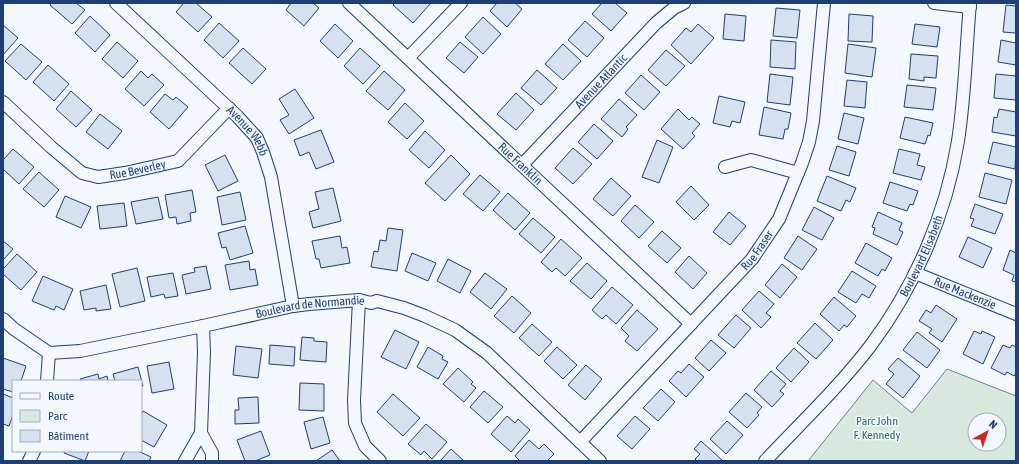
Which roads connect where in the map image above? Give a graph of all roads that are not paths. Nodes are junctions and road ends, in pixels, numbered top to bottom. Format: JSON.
{"nodes":[{"id":1,"x":116,"y":3,"type":"edge"},
{"id":2,"x":350,"y":3,"type":"edge"},
{"id":3,"x":461,"y":3,"type":"edge"},
{"id":4,"x":684,"y":3,"type":"edge"},
{"id":5,"x":824,"y":3,"type":"edge"},
{"id":6,"x":934,"y":3,"type":"edge"},
{"id":7,"x":970,"y":5,"type":"edge"},
{"id":8,"x":408,"y":58,"type":"junction"},
{"id":9,"x":3,"y":102,"type":"edge"},
{"id":10,"x":229,"y":108,"type":"junction"},
{"id":11,"x":522,"y":165,"type":"junction"},
{"id":12,"x":724,"y":167,"type":"dead end"},
{"id":13,"x":798,"y":173,"type":"junction"},
{"id":14,"x":915,"y":273,"type":"junction"},
{"id":15,"x":359,"y":300,"type":"junction"},
{"id":16,"x":293,"y":306,"type":"junction"},
{"id":17,"x":1016,"y":314,"type":"edge"},
{"id":18,"x":3,"y":319,"type":"edge"},
{"id":19,"x":691,"y":324,"type":"junction"},
{"id":20,"x":203,"y":326,"type":"junction"},
{"id":21,"x":49,"y":352,"type":"junction"},
{"id":22,"x":47,"y":380,"type":"edge"},
{"id":23,"x":201,"y":433,"type":"junction"},
{"id":24,"x":580,"y":442,"type":"junction"},
{"id":25,"x":34,"y":452,"type":"edge"},
{"id":26,"x":29,"y":461,"type":"edge"},
{"id":27,"x":185,"y":461,"type":"edge"},
{"id":28,"x":212,"y":461,"type":"edge"},
{"id":29,"x":380,"y":461,"type":"edge"},
{"id":30,"x":600,"y":461,"type":"edge"},
{"id":31,"x":765,"y":461,"type":"edge"}],
"edges":[{"from":1,"to":10,"type":"street","name":"Avenue Webb"},
{"from":2,"to":8,"type":"street","name":"Rue Franklin"},
{"from":3,"to":8,"type":"street"},
{"from":4,"to":11,"type":"street","name":"Avenue Atlantic"},
{"from":5,"to":13,"type":"street","name":"Rue Fraser"},
{"from":6,"to":7,"type":"street"},
{"from":7,"to":14,"type":"street","name":"Boulevard Elisabeth"},
{"from":8,"to":11,"type":"street","name":"Rue Franklin"},
{"from":9,"to":10,"type":"street","name":"Rue Beverley"},
{"from":10,"to":16,"type":"street","name":"Avenue Webb"},
{"from":11,"to":19,"type":"street","name":"Rue Franklin"},
{"from":12,"to":13,"type":"street"},
{"from":13,"to":19,"type":"street","name":"Rue Fraser"},
{"from":14,"to":17,"type":"street","name":"Rue Mackenzie"},
{"from":14,"to":31,"type":"street","name":"Boulevard Elisabeth"},
{"from":15,"to":16,"type":"street","name":"Boulevard de Normandie"},
{"from":15,"to":24,"type":"street","name":"Boulevard de Normandie"},
{"from":15,"to":29,"type":"street"},
{"from":16,"to":20,"type":"street","name":"Boulevard de Normandie"},
{"from":18,"to":21,"type":"street"},
{"from":19,"to":24,"type":"street","name":"Rue Fraser"},
{"from":20,"to":21,"type":"street","name":"Boulevard de Normandie"},
{"from":20,"to":23,"type":"street"},
{"from":21,"to":22,"type":"street"},
{"from":23,"to":27,"type":"street"},
{"from":23,"to":28,"type":"street"},
{"from":24,"to":30,"type":"street","name":"Boulevard de Normandie"},
{"from":25,"to":26,"type":"street"}]}
